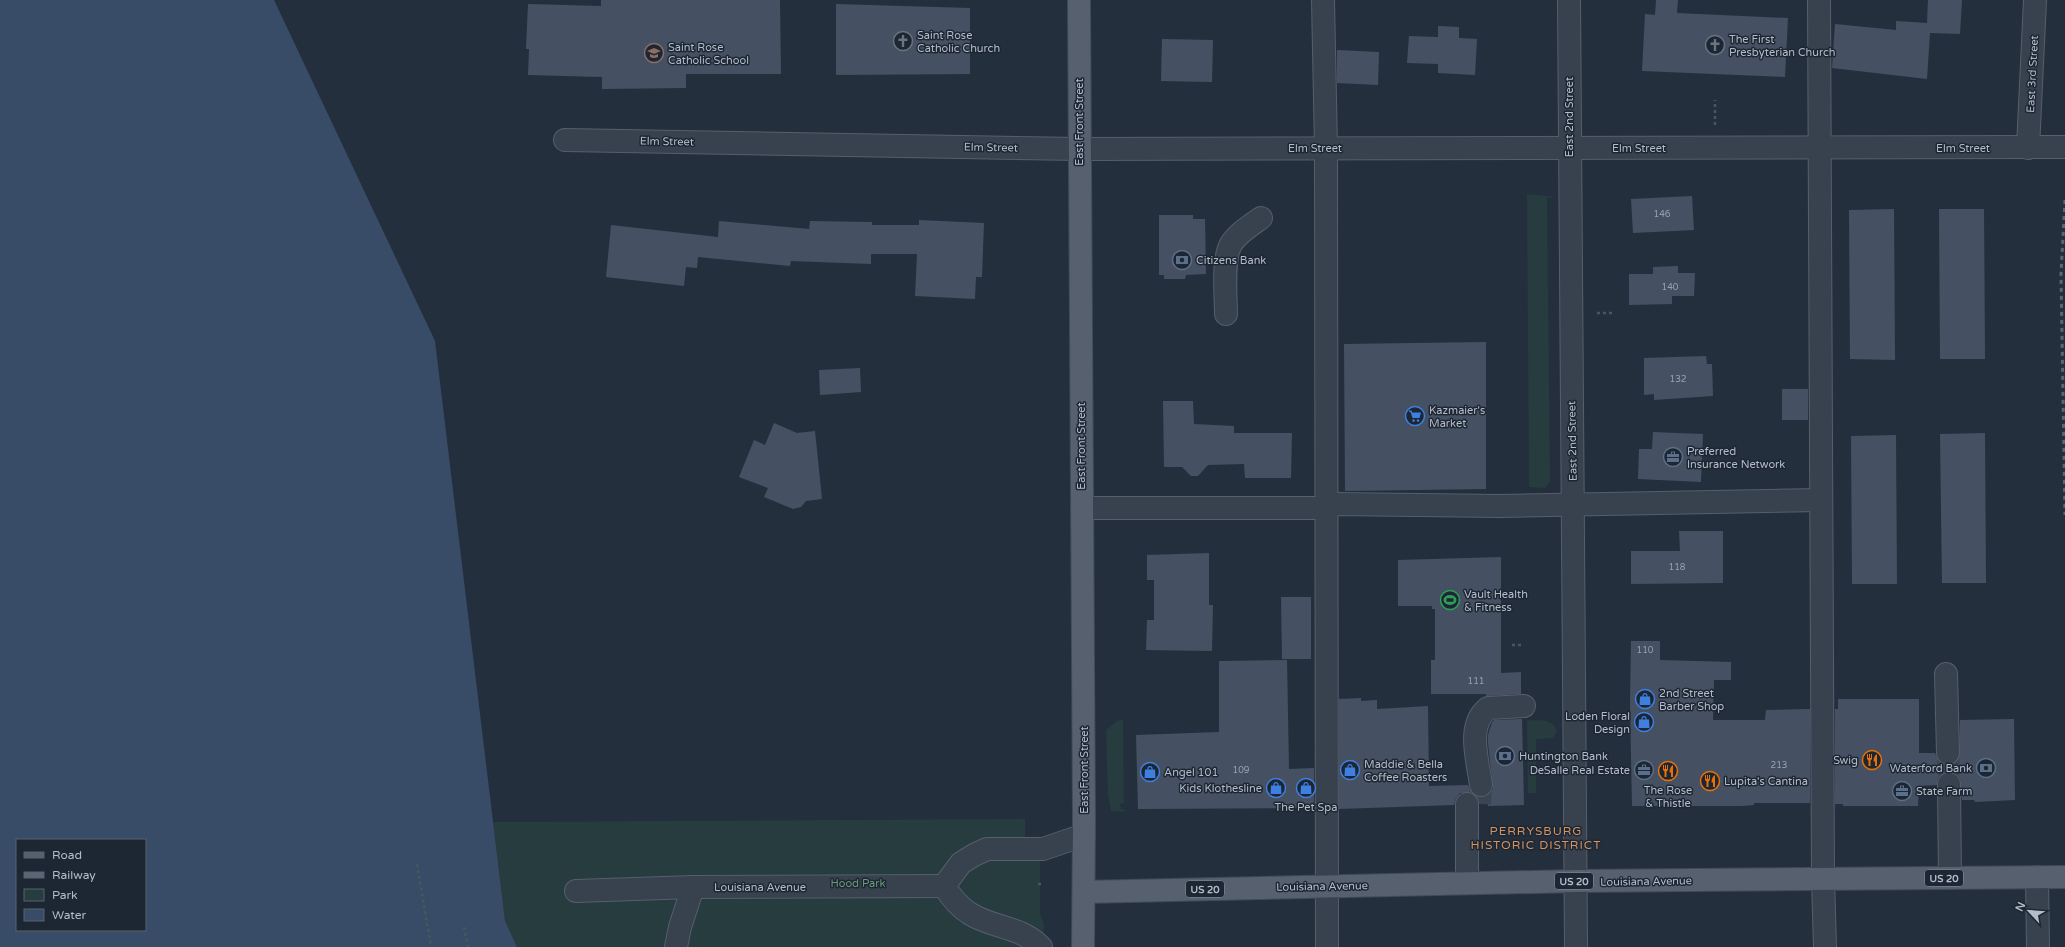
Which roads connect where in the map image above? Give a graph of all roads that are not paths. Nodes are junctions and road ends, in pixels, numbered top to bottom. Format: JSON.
{"nodes":[{"id":1,"x":1079,"y":0,"type":"edge"},
{"id":2,"x":1322,"y":0,"type":"edge"},
{"id":3,"x":1569,"y":0,"type":"edge"},
{"id":4,"x":1819,"y":0,"type":"edge"},
{"id":5,"x":2035,"y":0,"type":"edge"},
{"id":6,"x":564,"y":140,"type":"dead end"},
{"id":7,"x":2065,"y":147,"type":"edge"},
{"id":8,"x":1326,"y":148,"type":"junction"},
{"id":9,"x":1570,"y":148,"type":"junction"},
{"id":10,"x":1820,"y":148,"type":"junction"},
{"id":11,"x":2028,"y":148,"type":"junction"},
{"id":12,"x":1079,"y":149,"type":"junction"},
{"id":13,"x":1261,"y":218,"type":"dead end"},
{"id":14,"x":1226,"y":314,"type":"dead end"},
{"id":15,"x":1821,"y":500,"type":"junction"},
{"id":16,"x":1573,"y":505,"type":"junction"},
{"id":17,"x":1082,"y":508,"type":"junction"},
{"id":18,"x":1326,"y":508,"type":"junction"},
{"id":19,"x":1946,"y":674,"type":"dead end"},
{"id":20,"x":1524,"y":706,"type":"dead end"},
{"id":21,"x":1468,"y":709,"type":"dead end"},
{"id":22,"x":1948,"y":752,"type":"tunnel mouth"},
{"id":23,"x":1949,"y":784,"type":"tunnel mouth"},
{"id":24,"x":1472,"y":792,"type":"junction"},
{"id":25,"x":1084,"y":835,"type":"junction"},
{"id":26,"x":2037,"y":877,"type":"junction"},
{"id":27,"x":2065,"y":877,"type":"edge"},
{"id":28,"x":1950,"y":878,"type":"junction"},
{"id":29,"x":1823,"y":879,"type":"junction"},
{"id":30,"x":1576,"y":881,"type":"junction"},
{"id":31,"x":1467,"y":883,"type":"junction"},
{"id":32,"x":944,"y":886,"type":"junction"},
{"id":33,"x":1326,"y":886,"type":"junction"},
{"id":34,"x":693,"y":887,"type":"junction"},
{"id":35,"x":576,"y":891,"type":"dead end"},
{"id":36,"x":1084,"y":892,"type":"junction"},
{"id":37,"x":1825,"y":946,"type":"edge"},
{"id":38,"x":676,"y":947,"type":"edge"},
{"id":39,"x":1041,"y":947,"type":"edge"},
{"id":40,"x":1083,"y":947,"type":"edge"},
{"id":41,"x":1326,"y":947,"type":"edge"},
{"id":42,"x":1576,"y":947,"type":"edge"},
{"id":43,"x":2038,"y":947,"type":"edge"}],
"edges":[{"from":1,"to":12,"type":"main road","name":"East Front Street"},
{"from":2,"to":8,"type":"street"},
{"from":3,"to":9,"type":"street","name":"East 2nd Street"},
{"from":4,"to":10,"type":"street"},
{"from":5,"to":11,"type":"street","name":"East 3rd Street"},
{"from":6,"to":12,"type":"street","name":"Elm Street"},
{"from":7,"to":11,"type":"street","name":"Elm Street"},
{"from":8,"to":9,"type":"street","name":"Elm Street"},
{"from":8,"to":12,"type":"street","name":"Elm Street"},
{"from":8,"to":18,"type":"street"},
{"from":9,"to":10,"type":"street","name":"Elm Street"},
{"from":9,"to":16,"type":"street","name":"East 2nd Street"},
{"from":10,"to":11,"type":"street","name":"Elm Street"},
{"from":10,"to":15,"type":"street"},
{"from":12,"to":17,"type":"main road","name":"East Front Street"},
{"from":13,"to":14,"type":"street"},
{"from":15,"to":16,"type":"street"},
{"from":15,"to":29,"type":"street"},
{"from":16,"to":18,"type":"street"},
{"from":16,"to":30,"type":"street","name":"East 2nd Street"},
{"from":17,"to":18,"type":"street"},
{"from":17,"to":25,"type":"main road","name":"East Front Street"},
{"from":18,"to":33,"type":"street"},
{"from":19,"to":22,"type":"street"},
{"from":20,"to":24,"type":"street"},
{"from":21,"to":24,"type":"street"},
{"from":23,"to":28,"type":"street"},
{"from":24,"to":31,"type":"street"},
{"from":25,"to":32,"type":"street"},
{"from":25,"to":36,"type":"main road","name":"East Front Street"},
{"from":26,"to":27,"type":"main road","name":"Louisiana Avenue","number":"US 20"},
{"from":26,"to":28,"type":"main road","name":"Louisiana Avenue","number":"US 20"},
{"from":26,"to":43,"type":"street"},
{"from":28,"to":29,"type":"main road","name":"Louisiana Avenue","number":"US 20"},
{"from":29,"to":30,"type":"main road","name":"Louisiana Avenue","number":"US 20"},
{"from":29,"to":37,"type":"street"},
{"from":30,"to":31,"type":"main road","name":"Louisiana Avenue","number":"US 20"},
{"from":30,"to":42,"type":"street","name":"East 2nd Street"},
{"from":31,"to":33,"type":"main road","name":"Louisiana Avenue","number":"US 20"},
{"from":32,"to":34,"type":"street","name":"Louisiana Avenue"},
{"from":32,"to":39,"type":"street"},
{"from":33,"to":36,"type":"main road","name":"Louisiana Avenue","number":"US 20"},
{"from":33,"to":41,"type":"street"},
{"from":34,"to":35,"type":"street","name":"Louisiana Avenue"},
{"from":34,"to":38,"type":"street"},
{"from":36,"to":40,"type":"main road","name":"East Front Street"}]}
